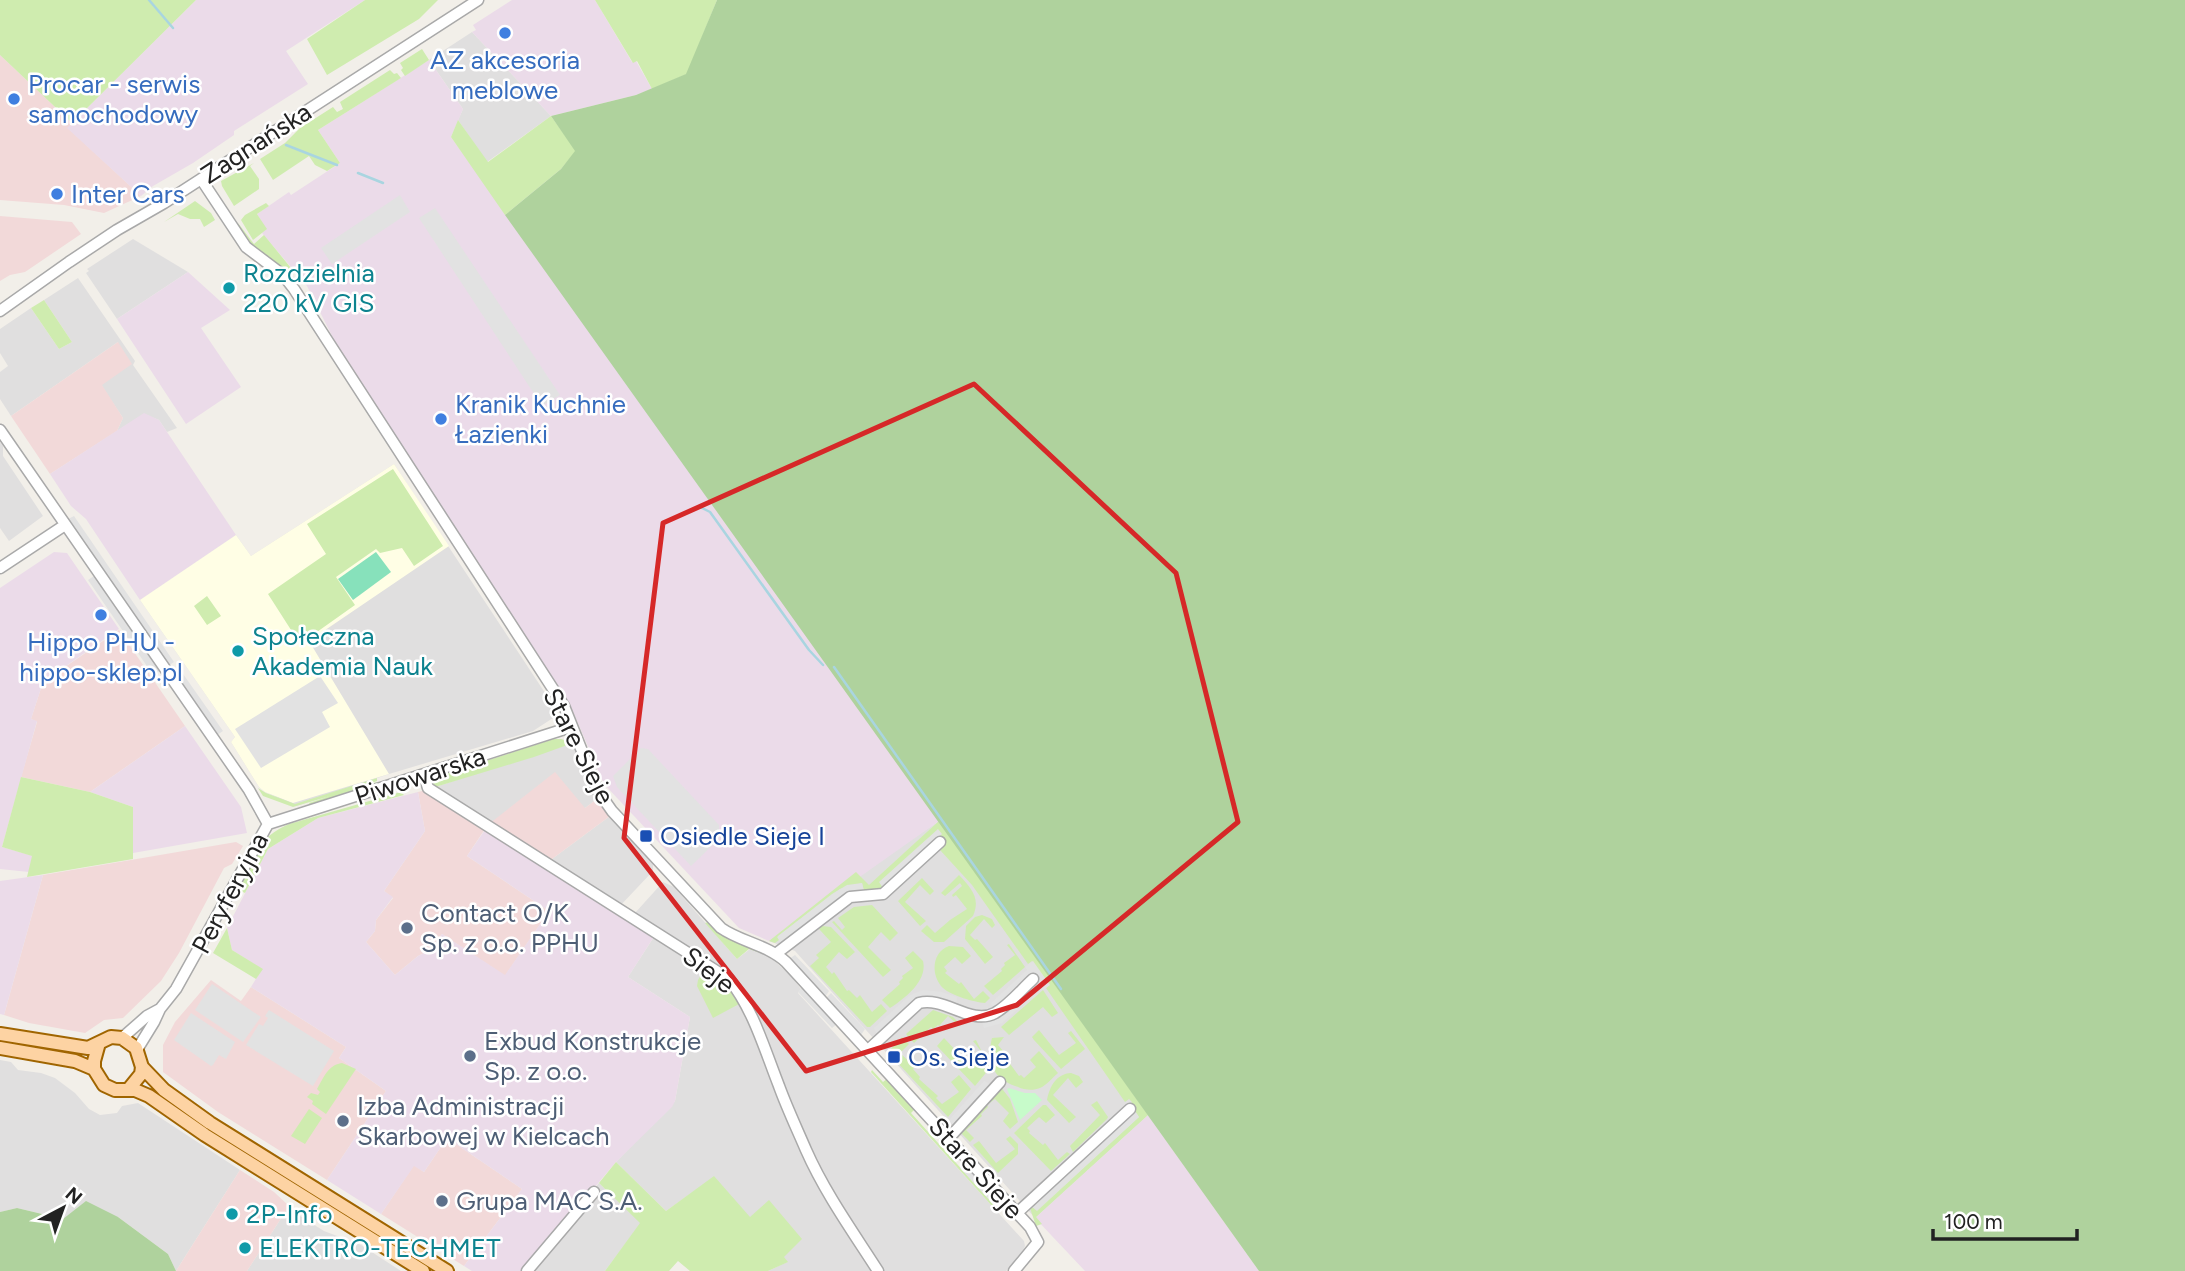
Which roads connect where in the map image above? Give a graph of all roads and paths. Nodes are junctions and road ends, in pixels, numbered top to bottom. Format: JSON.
{"nodes":[{"id":1,"x":478,"y":0,"type":"edge"},
{"id":2,"x":201,"y":179,"type":"junction"},
{"id":3,"x":0,"y":311,"type":"edge"},
{"id":4,"x":0,"y":430,"type":"edge"},
{"id":5,"x":65,"y":525,"type":"junction"},
{"id":6,"x":0,"y":568,"type":"edge"},
{"id":7,"x":571,"y":727,"type":"junction"},
{"id":8,"x":424,"y":775,"type":"junction"},
{"id":9,"x":268,"y":824,"type":"junction"},
{"id":10,"x":940,"y":842,"type":"dead end"},
{"id":11,"x":777,"y":953,"type":"junction"},
{"id":12,"x":1033,"y":979,"type":"dead end"},
{"id":13,"x":160,"y":1009,"type":"junction"},
{"id":14,"x":0,"y":1034,"type":"edge"},
{"id":15,"x":122,"y":1038,"type":"junction"},
{"id":16,"x":99,"y":1043,"type":"junction"},
{"id":17,"x":0,"y":1048,"type":"edge"},
{"id":18,"x":867,"y":1050,"type":"junction"},
{"id":19,"x":138,"y":1052,"type":"junction"},
{"id":20,"x":142,"y":1067,"type":"junction"},
{"id":21,"x":94,"y":1069,"type":"junction"},
{"id":22,"x":1000,"y":1082,"type":"dead end"},
{"id":23,"x":128,"y":1090,"type":"junction"},
{"id":24,"x":1130,"y":1110,"type":"dead end"},
{"id":25,"x":949,"y":1138,"type":"junction"},
{"id":26,"x":594,"y":1192,"type":"dead end"},
{"id":27,"x":1017,"y":1213,"type":"junction"},
{"id":28,"x":423,"y":1271,"type":"edge"},
{"id":29,"x":447,"y":1271,"type":"edge"},
{"id":30,"x":527,"y":1271,"type":"edge"},
{"id":31,"x":878,"y":1271,"type":"edge"},
{"id":32,"x":1014,"y":1271,"type":"edge"}],
"edges":[{"from":1,"to":2,"type":"street","name":"Zagnańska"},
{"from":2,"to":3,"type":"street","name":"Zagnańska"},
{"from":2,"to":7,"type":"street","name":"Stare Sieje"},
{"from":4,"to":5,"type":"street","name":"Peryferyjna"},
{"from":5,"to":6,"type":"street"},
{"from":5,"to":9,"type":"street","name":"Peryferyjna"},
{"from":7,"to":8,"type":"street","name":"Piwowarska"},
{"from":7,"to":11,"type":"street","name":"Stare Sieje"},
{"from":8,"to":9,"type":"street","name":"Piwowarska"},
{"from":8,"to":31,"type":"street","name":"Sieje"},
{"from":9,"to":13,"type":"street","name":"Peryferyjna"},
{"from":10,"to":11,"type":"street"},
{"from":11,"to":18,"type":"street","name":"Stare Sieje"},
{"from":12,"to":18,"type":"street"},
{"from":13,"to":15,"type":"street","name":"Peryferyjna"},
{"from":13,"to":19,"type":"street","name":"Peryferyjna"},
{"from":14,"to":16,"type":"main road"},
{"from":15,"to":16,"type":"main road"},
{"from":15,"to":19,"type":"main road"},
{"from":16,"to":21,"type":"main road"},
{"from":17,"to":21,"type":"main road"},
{"from":18,"to":25,"type":"street","name":"Stare Sieje"},
{"from":19,"to":20,"type":"main road"},
{"from":20,"to":23,"type":"main road"},
{"from":20,"to":29,"type":"main road"},
{"from":21,"to":23,"type":"main road"},
{"from":22,"to":25,"type":"street"},
{"from":23,"to":28,"type":"main road"},
{"from":24,"to":27,"type":"street"},
{"from":25,"to":27,"type":"street","name":"Stare Sieje"},
{"from":26,"to":30,"type":"street"},
{"from":27,"to":32,"type":"street","name":"Stare Sieje"}]}
